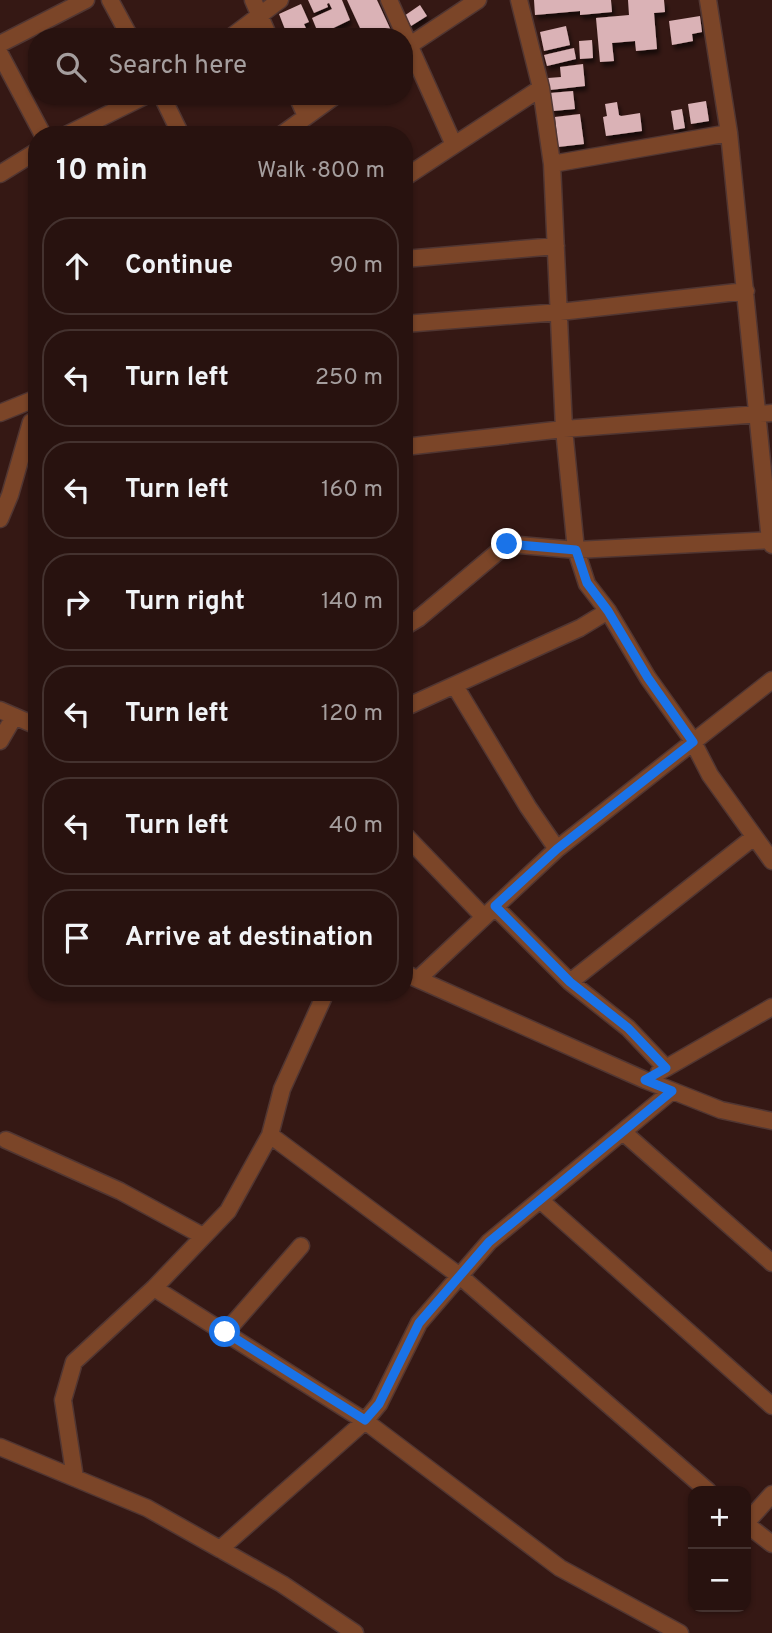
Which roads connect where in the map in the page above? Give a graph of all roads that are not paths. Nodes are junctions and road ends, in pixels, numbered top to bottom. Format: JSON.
{"nodes":[{"id":1,"x":86,"y":0,"type":"edge"},
{"id":2,"x":110,"y":0,"type":"edge"},
{"id":3,"x":253,"y":0,"type":"edge"},
{"id":4,"x":280,"y":0,"type":"edge"},
{"id":5,"x":389,"y":0,"type":"edge"},
{"id":6,"x":478,"y":0,"type":"edge"},
{"id":7,"x":519,"y":0,"type":"edge"},
{"id":8,"x":708,"y":0,"type":"edge"},
{"id":9,"x":260,"y":16,"type":"junction"},
{"id":10,"x":31,"y":28,"type":"edge"},
{"id":11,"x":125,"y":28,"type":"edge"},
{"id":12,"x":243,"y":28,"type":"edge"},
{"id":13,"x":265,"y":28,"type":"edge"},
{"id":14,"x":400,"y":28,"type":"edge"},
{"id":15,"x":28,"y":30,"type":"edge"},
{"id":16,"x":413,"y":43,"type":"edge"},
{"id":17,"x":0,"y":44,"type":"edge"},
{"id":18,"x":0,"y":54,"type":"edge"},
{"id":19,"x":413,"y":60,"type":"edge"},
{"id":20,"x":541,"y":88,"type":"junction"},
{"id":21,"x":127,"y":105,"type":"edge"},
{"id":22,"x":166,"y":105,"type":"edge"},
{"id":23,"x":301,"y":105,"type":"edge"},
{"id":24,"x":322,"y":105,"type":"edge"},
{"id":25,"x":306,"y":116,"type":"junction"},
{"id":26,"x":38,"y":126,"type":"edge"},
{"id":27,"x":84,"y":126,"type":"edge"},
{"id":28,"x":177,"y":126,"type":"edge"},
{"id":29,"x":293,"y":126,"type":"edge"},
{"id":30,"x":729,"y":133,"type":"junction"},
{"id":31,"x":453,"y":145,"type":"junction"},
{"id":32,"x":28,"y":157,"type":"edge"},
{"id":33,"x":552,"y":164,"type":"junction"},
{"id":34,"x":413,"y":172,"type":"edge"},
{"id":35,"x":0,"y":174,"type":"edge"},
{"id":36,"x":556,"y":246,"type":"junction"},
{"id":37,"x":413,"y":258,"type":"edge"},
{"id":38,"x":746,"y":291,"type":"junction"},
{"id":39,"x":559,"y":312,"type":"junction"},
{"id":40,"x":413,"y":323,"type":"edge"},
{"id":41,"x":28,"y":402,"type":"edge"},
{"id":42,"x":0,"y":413,"type":"edge"},
{"id":43,"x":765,"y":414,"type":"edge"},
{"id":44,"x":564,"y":429,"type":"junction"},
{"id":45,"x":28,"y":432,"type":"edge"},
{"id":46,"x":413,"y":446,"type":"edge"},
{"id":47,"x":0,"y":519,"type":"edge"},
{"id":48,"x":771,"y":542,"type":"edge"},
{"id":49,"x":576,"y":550,"type":"junction"},
{"id":50,"x":608,"y":611,"type":"junction"},
{"id":51,"x":413,"y":622,"type":"edge"},
{"id":52,"x":772,"y":680,"type":"edge"},
{"id":53,"x":455,"y":686,"type":"junction"},
{"id":54,"x":413,"y":704,"type":"edge"},
{"id":55,"x":7,"y":714,"type":"edge"},
{"id":56,"x":28,"y":722,"type":"edge"},
{"id":57,"x":0,"y":741,"type":"edge"},
{"id":58,"x":693,"y":742,"type":"junction"},
{"id":59,"x":754,"y":837,"type":"junction"},
{"id":60,"x":413,"y":842,"type":"edge"},
{"id":61,"x":557,"y":849,"type":"junction"},
{"id":62,"x":772,"y":861,"type":"edge"},
{"id":63,"x":489,"y":912,"type":"junction"},
{"id":64,"x":413,"y":974,"type":"edge"},
{"id":65,"x":413,"y":977,"type":"edge"},
{"id":66,"x":570,"y":982,"type":"junction"},
{"id":67,"x":322,"y":1001,"type":"edge"},
{"id":68,"x":772,"y":1007,"type":"edge"},
{"id":69,"x":666,"y":1068,"type":"junction"},
{"id":70,"x":645,"y":1080,"type":"junction"},
{"id":71,"x":672,"y":1091,"type":"junction"},
{"id":72,"x":772,"y":1121,"type":"edge"},
{"id":73,"x":623,"y":1132,"type":"junction"},
{"id":74,"x":270,"y":1135,"type":"junction"},
{"id":75,"x":6,"y":1140,"type":"dead end"},
{"id":76,"x":540,"y":1200,"type":"junction"},
{"id":77,"x":203,"y":1236,"type":"junction"},
{"id":78,"x":301,"y":1246,"type":"dead end"},
{"id":79,"x":772,"y":1263,"type":"edge"},
{"id":80,"x":461,"y":1278,"type":"junction"},
{"id":81,"x":154,"y":1288,"type":"junction"},
{"id":82,"x":225,"y":1332,"type":"junction"},
{"id":83,"x":772,"y":1406,"type":"edge"},
{"id":84,"x":365,"y":1420,"type":"junction"},
{"id":85,"x":0,"y":1447,"type":"edge"},
{"id":86,"x":75,"y":1478,"type":"junction"},
{"id":87,"x":702,"y":1486,"type":"edge"},
{"id":88,"x":772,"y":1494,"type":"edge"},
{"id":89,"x":751,"y":1517,"type":"edge"},
{"id":90,"x":751,"y":1527,"type":"edge"},
{"id":91,"x":772,"y":1544,"type":"edge"},
{"id":92,"x":220,"y":1549,"type":"junction"},
{"id":93,"x":355,"y":1633,"type":"edge"},
{"id":94,"x":680,"y":1633,"type":"edge"}],
"edges":[{"from":1,"to":10,"type":"street"},
{"from":2,"to":11,"type":"street"},
{"from":3,"to":9,"type":"street"},
{"from":4,"to":9,"type":"street"},
{"from":5,"to":14,"type":"street"},
{"from":6,"to":16,"type":"street"},
{"from":7,"to":20,"type":"street"},
{"from":8,"to":30,"type":"street"},
{"from":9,"to":12,"type":"street"},
{"from":9,"to":13,"type":"street"},
{"from":15,"to":17,"type":"street"},
{"from":18,"to":26,"type":"street"},
{"from":19,"to":31,"type":"street"},
{"from":20,"to":31,"type":"street"},
{"from":20,"to":33,"type":"street"},
{"from":21,"to":27,"type":"street"},
{"from":22,"to":28,"type":"street"},
{"from":23,"to":25,"type":"street"},
{"from":24,"to":25,"type":"street"},
{"from":25,"to":29,"type":"street"},
{"from":30,"to":33,"type":"street"},
{"from":30,"to":38,"type":"street"},
{"from":31,"to":34,"type":"street"},
{"from":32,"to":35,"type":"street"},
{"from":33,"to":36,"type":"street"},
{"from":36,"to":37,"type":"street"},
{"from":36,"to":39,"type":"street"},
{"from":38,"to":39,"type":"street"},
{"from":38,"to":43,"type":"street"},
{"from":39,"to":40,"type":"street"},
{"from":39,"to":44,"type":"street"},
{"from":41,"to":42,"type":"street"},
{"from":43,"to":44,"type":"street"},
{"from":43,"to":48,"type":"street"},
{"from":44,"to":46,"type":"street"},
{"from":44,"to":49,"type":"street"},
{"from":45,"to":47,"type":"street"},
{"from":48,"to":49,"type":"street"},
{"from":49,"to":50,"type":"street"},
{"from":49,"to":51,"type":"street"},
{"from":50,"to":53,"type":"street"},
{"from":50,"to":58,"type":"street"},
{"from":52,"to":58,"type":"street"},
{"from":53,"to":54,"type":"street"},
{"from":53,"to":61,"type":"street"},
{"from":55,"to":56,"type":"street"},
{"from":55,"to":57,"type":"street"},
{"from":58,"to":59,"type":"street"},
{"from":58,"to":61,"type":"street"},
{"from":59,"to":62,"type":"street"},
{"from":59,"to":66,"type":"street"},
{"from":60,"to":63,"type":"street"},
{"from":61,"to":63,"type":"street"},
{"from":63,"to":64,"type":"street"},
{"from":63,"to":66,"type":"street"},
{"from":65,"to":70,"type":"street"},
{"from":66,"to":69,"type":"street"},
{"from":67,"to":74,"type":"street"},
{"from":68,"to":69,"type":"street"},
{"from":69,"to":70,"type":"street"},
{"from":70,"to":71,"type":"street"},
{"from":71,"to":72,"type":"street"},
{"from":71,"to":73,"type":"street"},
{"from":73,"to":76,"type":"street"},
{"from":73,"to":79,"type":"street"},
{"from":74,"to":77,"type":"street"},
{"from":74,"to":80,"type":"street"},
{"from":75,"to":77,"type":"street"},
{"from":76,"to":80,"type":"street"},
{"from":76,"to":83,"type":"street"},
{"from":77,"to":81,"type":"street"},
{"from":78,"to":82,"type":"street"},
{"from":80,"to":84,"type":"street"},
{"from":80,"to":87,"type":"street"},
{"from":81,"to":82,"type":"street"},
{"from":81,"to":86,"type":"street"},
{"from":82,"to":84,"type":"street"},
{"from":84,"to":92,"type":"street"},
{"from":84,"to":94,"type":"street"},
{"from":85,"to":86,"type":"street"},
{"from":86,"to":92,"type":"street"},
{"from":88,"to":89,"type":"street"},
{"from":90,"to":91,"type":"street"},
{"from":92,"to":93,"type":"street"}]}
